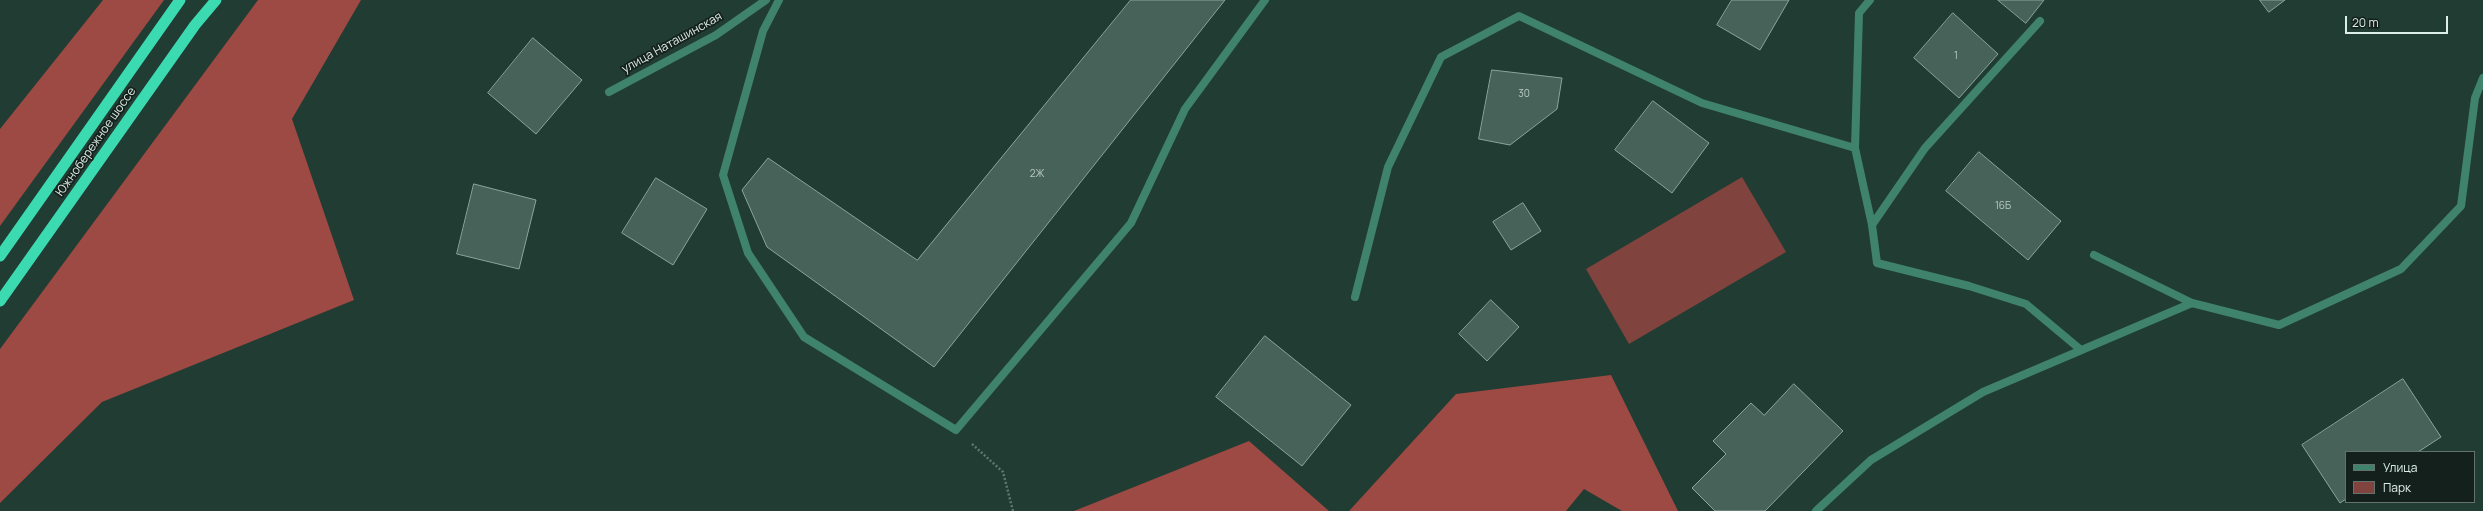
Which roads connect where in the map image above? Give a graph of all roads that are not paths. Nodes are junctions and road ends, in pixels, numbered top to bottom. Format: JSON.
{"nodes":[{"id":1,"x":180,"y":0,"type":"edge"},
{"id":2,"x":216,"y":0,"type":"edge"},
{"id":3,"x":766,"y":0,"type":"edge"},
{"id":4,"x":779,"y":0,"type":"edge"},
{"id":5,"x":1265,"y":0,"type":"edge"},
{"id":6,"x":1870,"y":0,"type":"edge"},
{"id":7,"x":2040,"y":21,"type":"dead end"},
{"id":8,"x":2483,"y":78,"type":"edge"},
{"id":9,"x":609,"y":92,"type":"dead end"},
{"id":10,"x":1855,"y":148,"type":"junction"},
{"id":11,"x":1872,"y":225,"type":"junction"},
{"id":12,"x":2094,"y":255,"type":"dead end"},
{"id":13,"x":0,"y":256,"type":"edge"},
{"id":14,"x":1355,"y":296,"type":"dead end"},
{"id":15,"x":0,"y":301,"type":"edge"},
{"id":16,"x":2192,"y":303,"type":"junction"},
{"id":17,"x":2082,"y":350,"type":"junction"},
{"id":18,"x":1816,"y":511,"type":"edge"}],
"edges":[{"from":1,"to":13,"type":"highway","name":"Южнобережное шоссе"},
{"from":2,"to":15,"type":"highway","name":"Южнобережное шоссе"},
{"from":3,"to":9,"type":"street","name":"улица Наташинская"},
{"from":4,"to":5,"type":"street"},
{"from":6,"to":10,"type":"street"},
{"from":7,"to":11,"type":"street"},
{"from":8,"to":16,"type":"street"},
{"from":10,"to":11,"type":"street"},
{"from":10,"to":14,"type":"street"},
{"from":11,"to":17,"type":"street"},
{"from":12,"to":16,"type":"street"},
{"from":16,"to":17,"type":"street"},
{"from":17,"to":18,"type":"street"}]}
